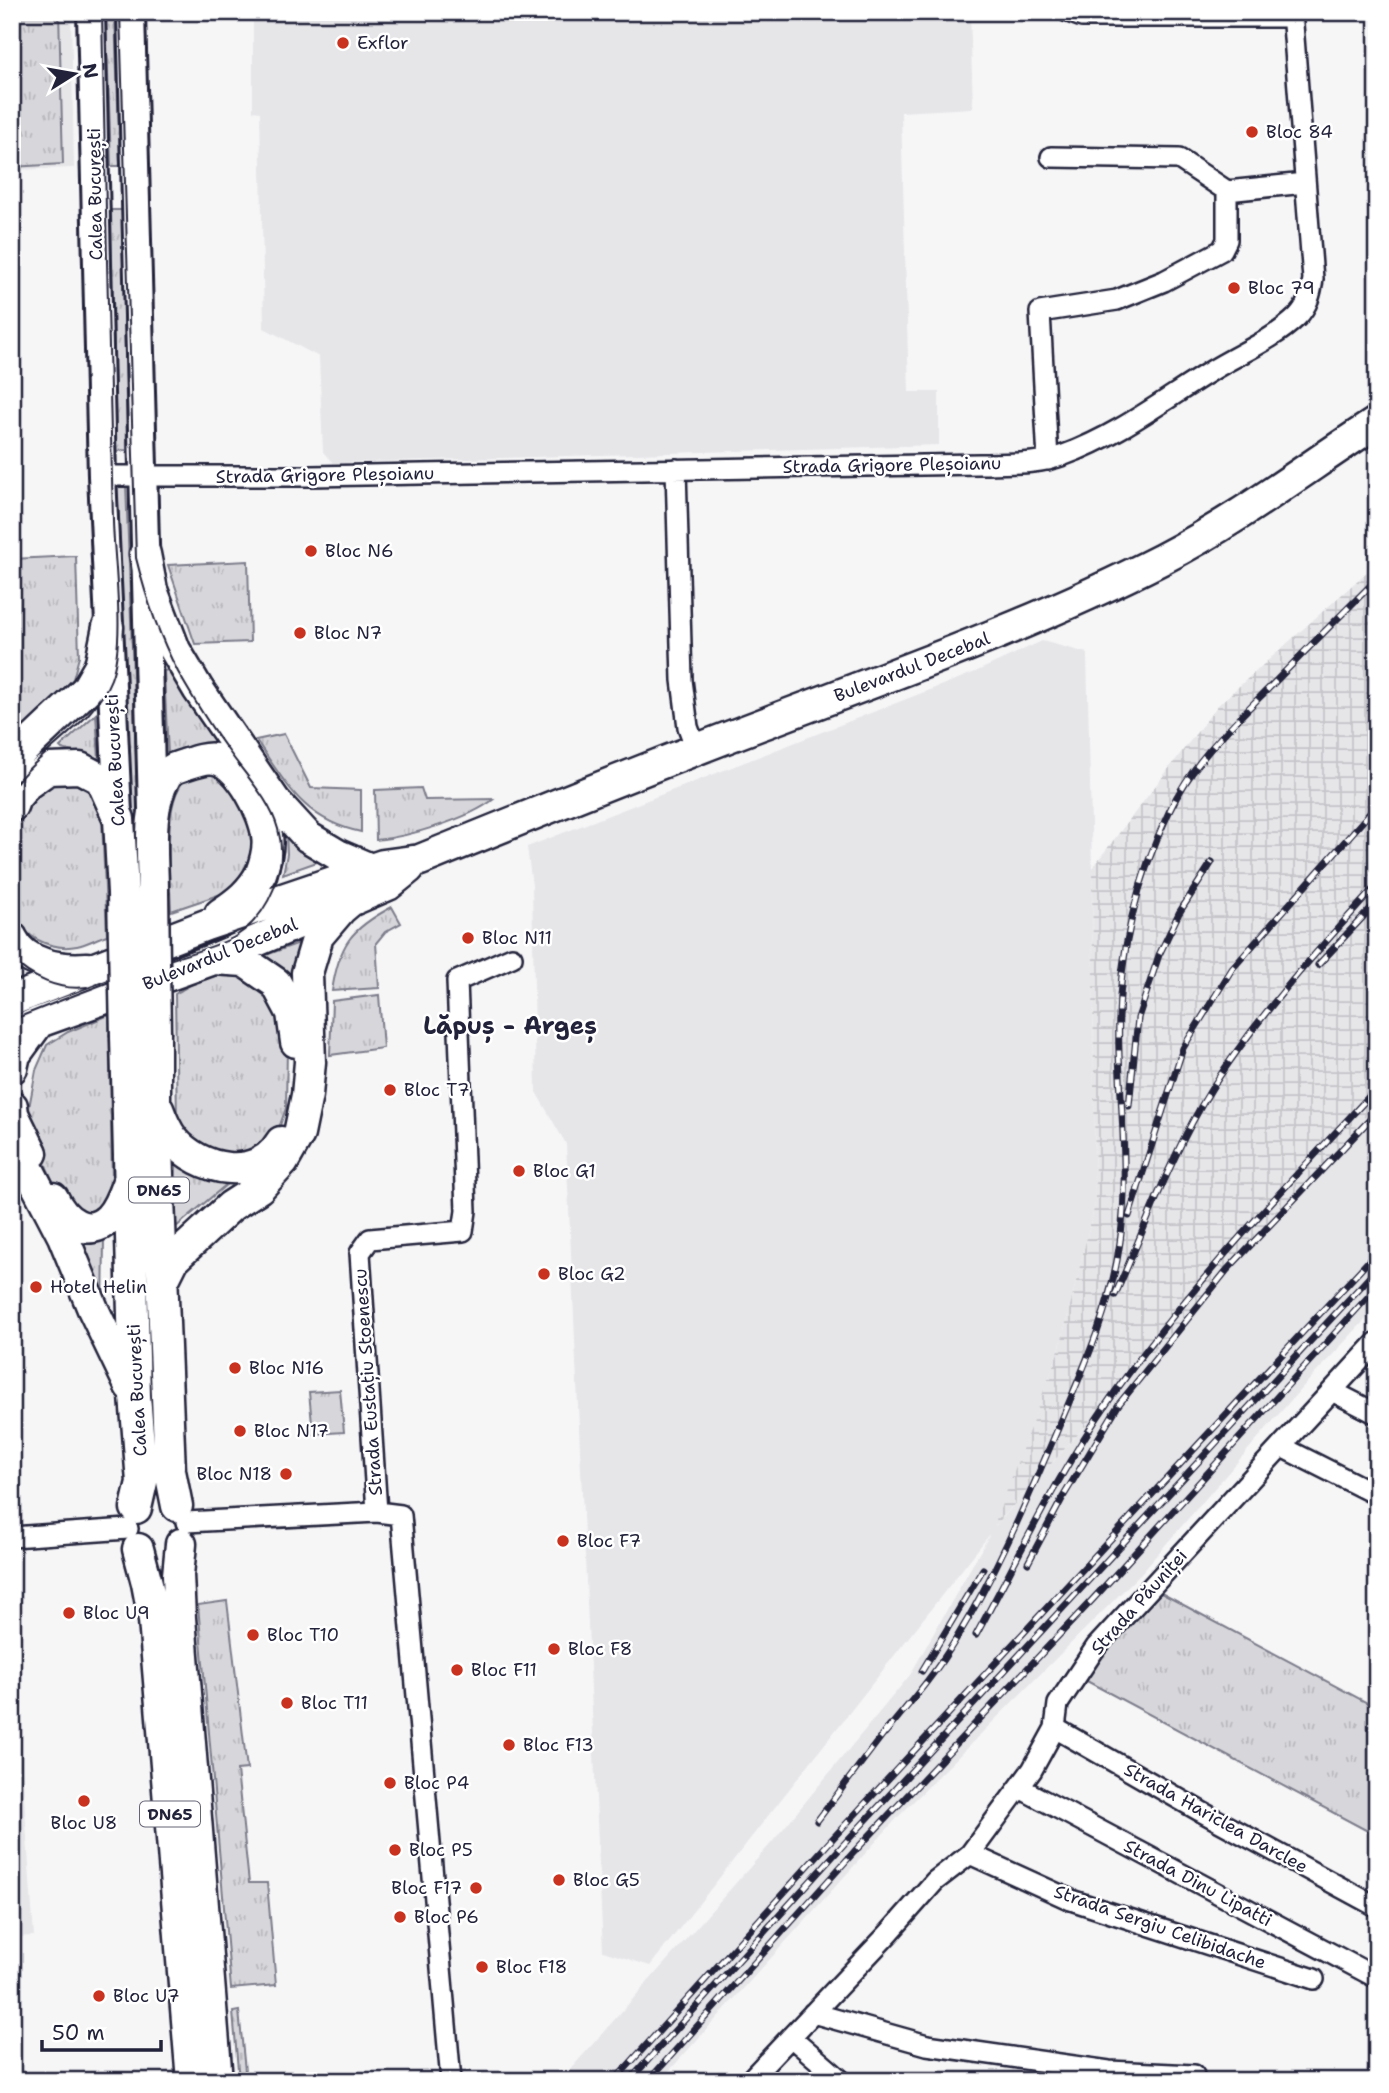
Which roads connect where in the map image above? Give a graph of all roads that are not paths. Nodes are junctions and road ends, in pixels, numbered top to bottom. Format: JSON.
{"nodes":[{"id":1,"x":91,"y":12,"type":"edge"},
{"id":2,"x":131,"y":12,"type":"edge"},
{"id":3,"x":1068,"y":12,"type":"edge"},
{"id":4,"x":1292,"y":15,"type":"edge"},
{"id":5,"x":1051,"y":157,"type":"dead end"},
{"id":6,"x":1305,"y":183,"type":"junction"},
{"id":7,"x":1227,"y":191,"type":"junction"},
{"id":8,"x":1377,"y":422,"type":"edge"},
{"id":9,"x":1048,"y":460,"type":"junction"},
{"id":10,"x":676,"y":468,"type":"junction"},
{"id":11,"x":142,"y":475,"type":"junction"},
{"id":12,"x":102,"y":476,"type":"junction"},
{"id":13,"x":145,"y":554,"type":"junction"},
{"id":14,"x":108,"y":627,"type":"junction"},
{"id":15,"x":696,"y":749,"type":"junction"},
{"id":16,"x":12,"y":760,"type":"edge"},
{"id":17,"x":12,"y":806,"type":"edge"},
{"id":18,"x":152,"y":818,"type":"junction"},
{"id":19,"x":119,"y":819,"type":"junction"},
{"id":20,"x":420,"y":860,"type":"junction"},
{"id":21,"x":371,"y":869,"type":"junction"},
{"id":22,"x":354,"y":898,"type":"junction"},
{"id":23,"x":206,"y":925,"type":"junction"},
{"id":24,"x":12,"y":938,"type":"edge"},
{"id":25,"x":512,"y":957,"type":"dead end"},
{"id":26,"x":214,"y":959,"type":"junction"},
{"id":27,"x":90,"y":968,"type":"junction"},
{"id":28,"x":12,"y":1000,"type":"edge"},
{"id":29,"x":25,"y":1028,"type":"edge"},
{"id":30,"x":140,"y":1035,"type":"junction"},
{"id":31,"x":12,"y":1068,"type":"edge"},
{"id":32,"x":155,"y":1099,"type":"junction"},
{"id":33,"x":12,"y":1106,"type":"edge"},
{"id":34,"x":12,"y":1138,"type":"edge"},
{"id":35,"x":129,"y":1180,"type":"junction"},
{"id":36,"x":163,"y":1281,"type":"junction"},
{"id":37,"x":1377,"y":1342,"type":"edge"},
{"id":38,"x":1332,"y":1391,"type":"junction"},
{"id":39,"x":135,"y":1396,"type":"junction"},
{"id":40,"x":1377,"y":1414,"type":"edge"},
{"id":41,"x":1282,"y":1447,"type":"junction"},
{"id":42,"x":1377,"y":1495,"type":"edge"},
{"id":43,"x":377,"y":1512,"type":"junction"},
{"id":44,"x":181,"y":1524,"type":"junction"},
{"id":45,"x":134,"y":1528,"type":"junction"},
{"id":46,"x":12,"y":1537,"type":"edge"},
{"id":47,"x":1055,"y":1728,"type":"junction"},
{"id":48,"x":1020,"y":1788,"type":"junction"},
{"id":49,"x":970,"y":1854,"type":"junction"},
{"id":50,"x":1377,"y":1907,"type":"edge"},
{"id":51,"x":1377,"y":1978,"type":"edge"},
{"id":52,"x":1314,"y":1979,"type":"dead end"},
{"id":53,"x":813,"y":2013,"type":"junction"},
{"id":54,"x":791,"y":2037,"type":"junction"},
{"id":55,"x":1194,"y":2075,"type":"dead end"},
{"id":56,"x":192,"y":2081,"type":"edge"},
{"id":57,"x":217,"y":2081,"type":"edge"},
{"id":58,"x":451,"y":2081,"type":"edge"},
{"id":59,"x":749,"y":2081,"type":"edge"},
{"id":60,"x":842,"y":2081,"type":"edge"}],
"edges":[{"from":1,"to":12,"type":"main road","name":"Calea București"},
{"from":2,"to":11,"type":"main road","name":"Calea București"},
{"from":3,"to":4,"type":"street","name":"Strada Grigore Pleșoianu"},
{"from":4,"to":6,"type":"street","name":"Strada Grigore Pleșoianu"},
{"from":5,"to":7,"type":"street"},
{"from":6,"to":7,"type":"street"},
{"from":6,"to":9,"type":"street","name":"Strada Grigore Pleșoianu"},
{"from":7,"to":9,"type":"street"},
{"from":8,"to":15,"type":"main road","name":"Bulevardul Decebal"},
{"from":9,"to":10,"type":"street","name":"Strada Grigore Pleșoianu"},
{"from":10,"to":11,"type":"street","name":"Strada Grigore Pleșoianu"},
{"from":10,"to":15,"type":"street"},
{"from":11,"to":12,"type":"street","name":"Strada Grigore Pleșoianu"},
{"from":11,"to":13,"type":"main road","name":"Calea București"},
{"from":12,"to":14,"type":"main road","name":"Calea București"},
{"from":13,"to":18,"type":"main road","name":"Calea București"},
{"from":13,"to":21,"type":"main road"},
{"from":14,"to":16,"type":"main road"},
{"from":14,"to":19,"type":"main road","name":"Calea București"},
{"from":15,"to":20,"type":"main road","name":"Bulevardul Decebal"},
{"from":17,"to":19,"type":"main road"},
{"from":18,"to":23,"type":"main road"},
{"from":18,"to":30,"type":"main road","name":"Calea București","bridge":true},
{"from":19,"to":30,"type":"main road","name":"Calea București","bridge":true},
{"from":20,"to":21,"type":"main road","name":"Bulevardul Decebal"},
{"from":20,"to":22,"type":"main road","name":"Bulevardul Decebal"},
{"from":21,"to":23,"type":"main road","name":"Bulevardul Decebal"},
{"from":22,"to":26,"type":"main road","name":"Bulevardul Decebal"},
{"from":22,"to":36,"type":"main road"},
{"from":23,"to":27,"type":"main road","name":"Bulevardul Decebal"},
{"from":24,"to":27,"type":"main road"},
{"from":25,"to":43,"type":"street","name":"Strada Eustațiu Stoenescu"},
{"from":26,"to":29,"type":"main road","name":"Bulevardul Decebal"},
{"from":26,"to":32,"type":"main road"},
{"from":27,"to":28,"type":"main road","name":"Bulevardul Decebal"},
{"from":29,"to":31,"type":"main road"},
{"from":30,"to":32,"type":"main road","name":"Calea București"},
{"from":30,"to":35,"type":"main road","name":"Calea București","number":"DN65"},
{"from":32,"to":36,"type":"main road","name":"Calea București","number":"DN65"},
{"from":33,"to":35,"type":"main road"},
{"from":34,"to":39,"type":"main road"},
{"from":35,"to":39,"type":"main road","name":"Calea București","number":"DN65"},
{"from":36,"to":44,"type":"main road","name":"Calea București","number":"DN65"},
{"from":37,"to":38,"type":"street","name":"Strada Păuniței"},
{"from":38,"to":40,"type":"street"},
{"from":38,"to":41,"type":"street","name":"Strada Păuniței"},
{"from":39,"to":45,"type":"main road","name":"Calea București","number":"DN65"},
{"from":41,"to":42,"type":"street"},
{"from":41,"to":47,"type":"street","name":"Strada Păuniței"},
{"from":43,"to":44,"type":"street","name":"Strada Eustațiu Stoenescu"},
{"from":43,"to":58,"type":"street","name":"Strada Eustațiu Stoenescu"},
{"from":44,"to":45,"type":"main road"},
{"from":44,"to":45,"type":"main road"},
{"from":44,"to":57,"type":"main road","name":"Calea București","number":"DN65"},
{"from":45,"to":46,"type":"street"},
{"from":45,"to":56,"type":"main road","name":"Calea București","number":"DN65"},
{"from":47,"to":48,"type":"street","name":"Strada Păuniței"},
{"from":47,"to":50,"type":"street","name":"Strada Hariclea Darclee"},
{"from":48,"to":49,"type":"street","name":"Strada Păuniței"},
{"from":48,"to":51,"type":"street","name":"Strada Dinu Lipatti"},
{"from":49,"to":52,"type":"street","name":"Strada Sergiu Celibidache"},
{"from":49,"to":53,"type":"street","name":"Strada Păuniței"},
{"from":53,"to":54,"type":"street","name":"Strada Păuniței"},
{"from":53,"to":55,"type":"street"},
{"from":54,"to":59,"type":"street","name":"Strada Păuniței"},
{"from":54,"to":60,"type":"street"}]}
